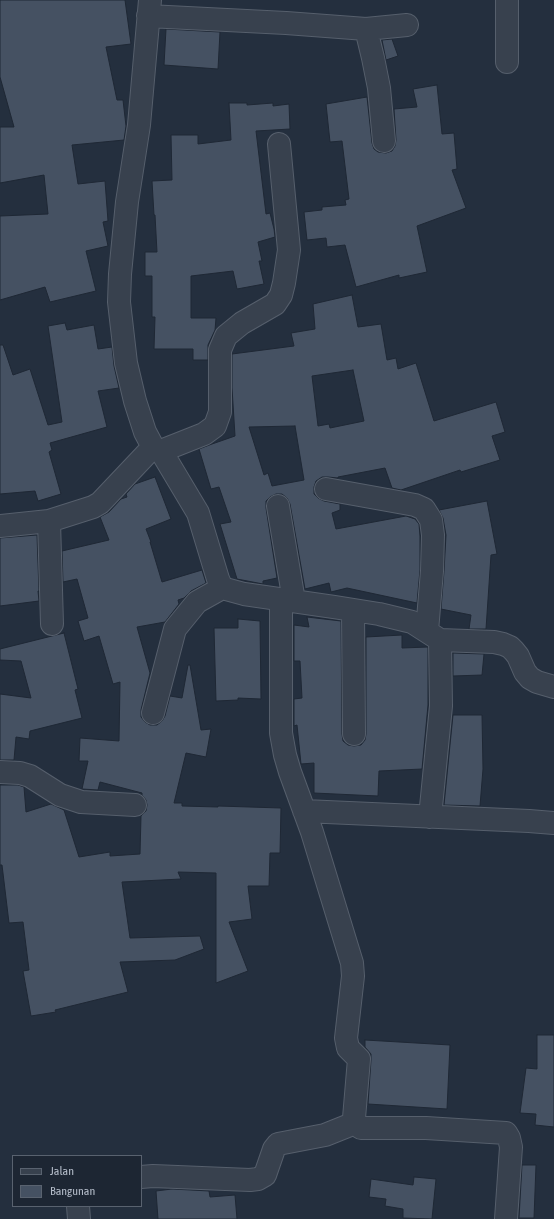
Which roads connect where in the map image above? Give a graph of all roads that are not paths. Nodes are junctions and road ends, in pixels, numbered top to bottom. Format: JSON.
{"nodes":[{"id":1,"x":507,"y":0,"type":"edge"},
{"id":2,"x":149,"y":8,"type":"edge"},
{"id":3,"x":407,"y":25,"type":"dead end"},
{"id":4,"x":366,"y":29,"type":"junction"},
{"id":5,"x":507,"y":62,"type":"dead end"},
{"id":6,"x":384,"y":141,"type":"dead end"},
{"id":7,"x":279,"y":144,"type":"dead end"},
{"id":8,"x":157,"y":449,"type":"junction"},
{"id":9,"x":326,"y":489,"type":"dead end"},
{"id":10,"x":278,"y":506,"type":"dead end"},
{"id":11,"x":49,"y":521,"type":"junction"},
{"id":12,"x":0,"y":526,"type":"edge"},
{"id":13,"x":222,"y":588,"type":"junction"},
{"id":14,"x":288,"y":601,"type":"junction"},
{"id":15,"x":353,"y":610,"type":"junction"},
{"id":16,"x":52,"y":624,"type":"dead end"},
{"id":17,"x":433,"y":635,"type":"junction"},
{"id":18,"x":554,"y":687,"type":"edge"},
{"id":19,"x":153,"y":713,"type":"dead end"},
{"id":20,"x":354,"y":734,"type":"dead end"},
{"id":21,"x":0,"y":772,"type":"edge"},
{"id":22,"x":135,"y":805,"type":"dead end"},
{"id":23,"x":304,"y":811,"type":"junction"},
{"id":24,"x":430,"y":817,"type":"junction"},
{"id":25,"x":554,"y":823,"type":"edge"},
{"id":26,"x":355,"y":1123,"type":"junction"},
{"id":27,"x":142,"y":1177,"type":"edge"},
{"id":28,"x":78,"y":1207,"type":"edge"},
{"id":29,"x":79,"y":1219,"type":"edge"},
{"id":30,"x":506,"y":1219,"type":"edge"}],
"edges":[{"from":1,"to":5,"type":"street"},
{"from":2,"to":4,"type":"street"},
{"from":2,"to":8,"type":"street"},
{"from":3,"to":4,"type":"street"},
{"from":4,"to":6,"type":"street"},
{"from":7,"to":8,"type":"street"},
{"from":8,"to":11,"type":"street"},
{"from":8,"to":13,"type":"street"},
{"from":9,"to":17,"type":"street"},
{"from":10,"to":14,"type":"street"},
{"from":11,"to":12,"type":"street"},
{"from":11,"to":16,"type":"street"},
{"from":13,"to":14,"type":"street"},
{"from":13,"to":19,"type":"street"},
{"from":14,"to":15,"type":"street"},
{"from":14,"to":23,"type":"street"},
{"from":15,"to":17,"type":"street"},
{"from":15,"to":20,"type":"street"},
{"from":17,"to":18,"type":"street"},
{"from":17,"to":24,"type":"street"},
{"from":21,"to":22,"type":"street"},
{"from":23,"to":24,"type":"street"},
{"from":23,"to":26,"type":"street"},
{"from":24,"to":25,"type":"street"},
{"from":26,"to":27,"type":"street"},
{"from":26,"to":30,"type":"street"},
{"from":28,"to":29,"type":"street"}]}
